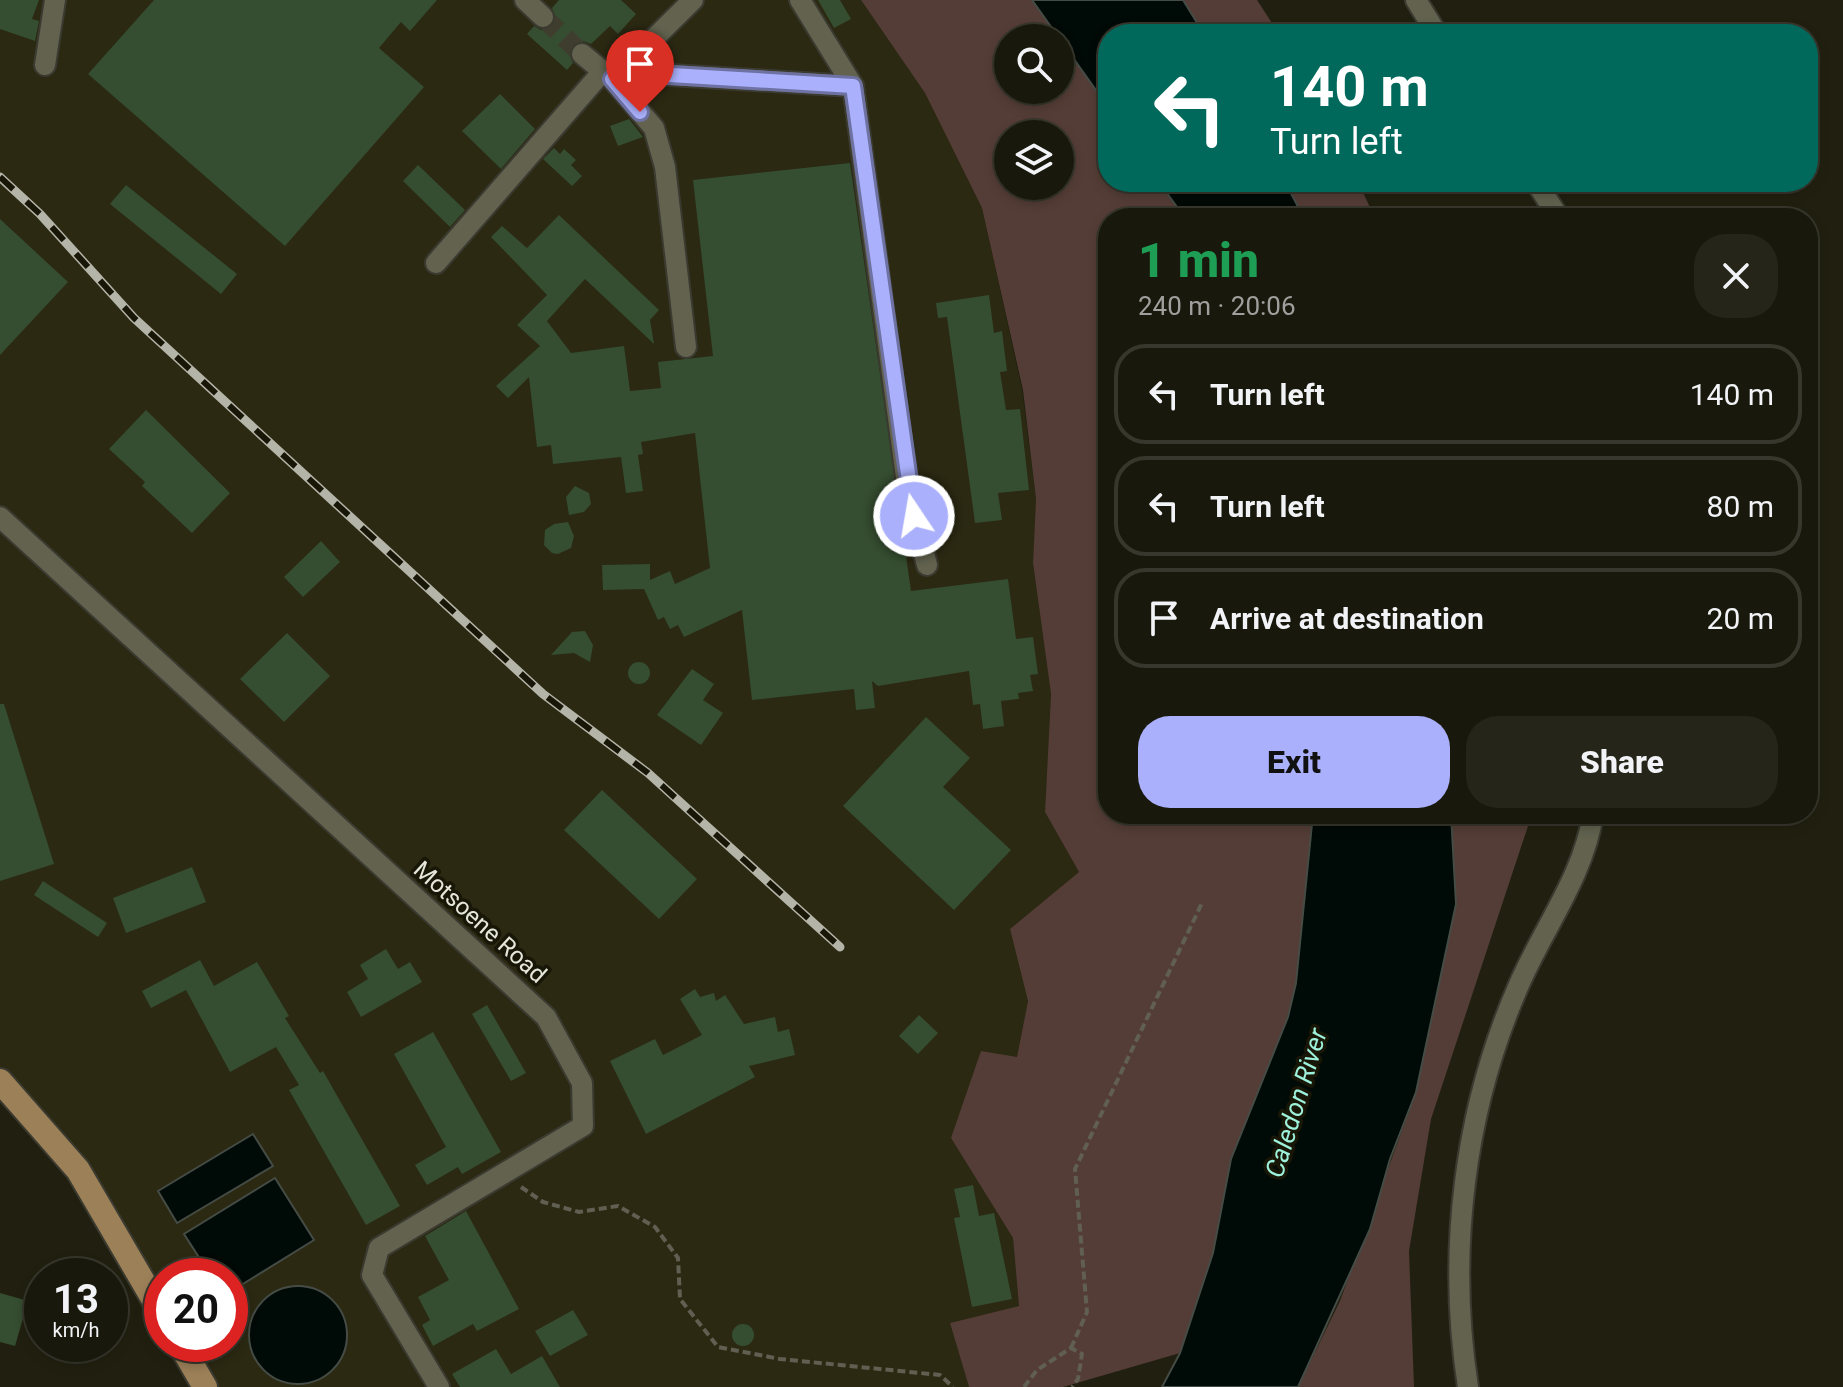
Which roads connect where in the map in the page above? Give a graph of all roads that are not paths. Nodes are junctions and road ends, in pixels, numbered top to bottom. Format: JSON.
{"nodes":[{"id":1,"x":55,"y":0,"type":"edge"},
{"id":2,"x":525,"y":0,"type":"edge"},
{"id":3,"x":693,"y":0,"type":"edge"},
{"id":4,"x":800,"y":0,"type":"edge"},
{"id":5,"x":1416,"y":0,"type":"edge"},
{"id":6,"x":543,"y":17,"type":"tunnel mouth"},
{"id":7,"x":1431,"y":24,"type":"edge"},
{"id":8,"x":582,"y":54,"type":"tunnel mouth"},
{"id":9,"x":45,"y":65,"type":"dead end"},
{"id":10,"x":612,"y":74,"type":"junction"},
{"id":11,"x":853,"y":86,"type":"junction"},
{"id":12,"x":436,"y":263,"type":"dead end"},
{"id":13,"x":686,"y":347,"type":"dead end"},
{"id":14,"x":0,"y":517,"type":"edge"},
{"id":15,"x":927,"y":565,"type":"dead end"},
{"id":16,"x":1591,"y":824,"type":"edge"},
{"id":17,"x":0,"y":1081,"type":"edge"},
{"id":18,"x":144,"y":1283,"type":"edge"},
{"id":19,"x":190,"y":1362,"type":"edge"},
{"id":20,"x":205,"y":1387,"type":"edge"},
{"id":21,"x":439,"y":1387,"type":"edge"},
{"id":22,"x":1468,"y":1387,"type":"edge"}],
"edges":[{"from":1,"to":9,"type":"street"},
{"from":2,"to":6,"type":"street"},
{"from":3,"to":10,"type":"street"},
{"from":4,"to":11,"type":"street"},
{"from":5,"to":7,"type":"street"},
{"from":8,"to":10,"type":"street"},
{"from":10,"to":11,"type":"street"},
{"from":10,"to":12,"type":"street"},
{"from":10,"to":13,"type":"street"},
{"from":11,"to":15,"type":"street"},
{"from":14,"to":21,"type":"street","name":"Motsoene Road"},
{"from":16,"to":22,"type":"street"},
{"from":17,"to":18,"type":"main road"},
{"from":19,"to":20,"type":"main road"}]}
